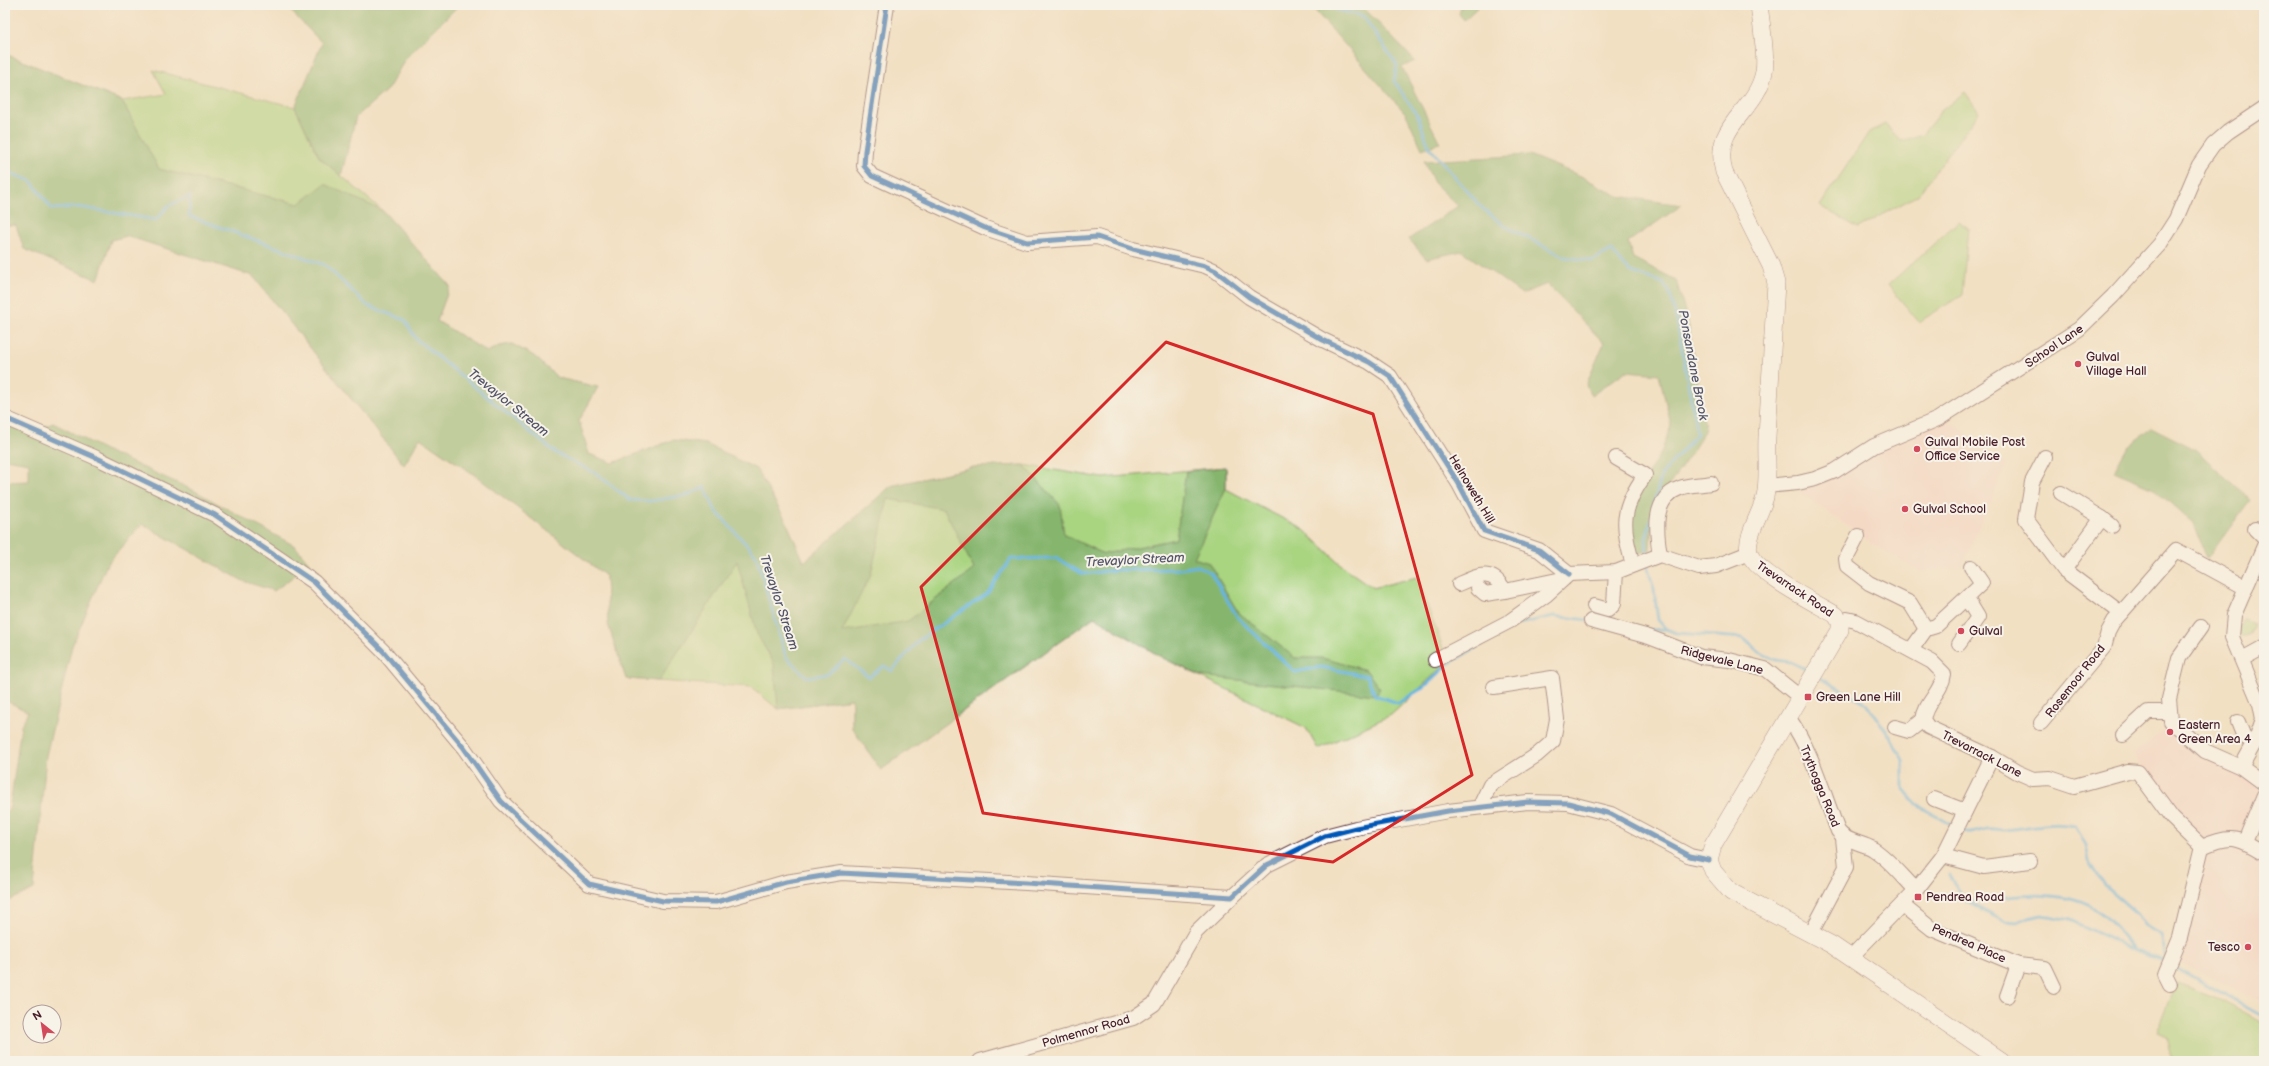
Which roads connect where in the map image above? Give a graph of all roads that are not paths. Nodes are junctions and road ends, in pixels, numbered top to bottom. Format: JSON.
{"nodes":[{"id":1,"x":887,"y":5,"type":"edge"},
{"id":2,"x":1759,"y":5,"type":"edge"},
{"id":3,"x":2264,"y":108,"type":"edge"},
{"id":4,"x":5,"y":418,"type":"edge"},
{"id":5,"x":2045,"y":457,"type":"dead end"},
{"id":6,"x":1616,"y":458,"type":"dead end"},
{"id":7,"x":1711,"y":483,"type":"dead end"},
{"id":8,"x":1766,"y":486,"type":"junction"},
{"id":9,"x":2061,"y":493,"type":"dead end"},
{"id":10,"x":1858,"y":536,"type":"dead end"},
{"id":11,"x":2264,"y":546,"type":"edge"},
{"id":12,"x":1749,"y":553,"type":"junction"},
{"id":13,"x":1658,"y":556,"type":"junction"},
{"id":14,"x":1637,"y":563,"type":"junction"},
{"id":15,"x":1971,"y":567,"type":"dead end"},
{"id":16,"x":2064,"y":570,"type":"junction"},
{"id":17,"x":1616,"y":572,"type":"junction"},
{"id":18,"x":1566,"y":577,"type":"junction"},
{"id":19,"x":1459,"y":584,"type":"dead end"},
{"id":20,"x":1478,"y":588,"type":"dead end"},
{"id":21,"x":2246,"y":588,"type":"junction"},
{"id":22,"x":1505,"y":591,"type":"junction"},
{"id":23,"x":1967,"y":599,"type":"junction"},
{"id":24,"x":1594,"y":606,"type":"dead end"},
{"id":25,"x":2121,"y":613,"type":"junction"},
{"id":26,"x":1591,"y":622,"type":"dead end"},
{"id":27,"x":1840,"y":622,"type":"junction"},
{"id":28,"x":2201,"y":627,"type":"dead end"},
{"id":29,"x":1926,"y":629,"type":"junction"},
{"id":30,"x":1959,"y":644,"type":"dead end"},
{"id":31,"x":2264,"y":647,"type":"edge"},
{"id":32,"x":1912,"y":650,"type":"junction"},
{"id":33,"x":2242,"y":659,"type":"junction"},
{"id":34,"x":1435,"y":660,"type":"dead end"},
{"id":35,"x":1494,"y":687,"type":"dead end"},
{"id":36,"x":1806,"y":691,"type":"junction"},
{"id":37,"x":2170,"y":712,"type":"junction"},
{"id":38,"x":1788,"y":717,"type":"junction"},
{"id":39,"x":1923,"y":720,"type":"junction"},
{"id":40,"x":2238,"y":722,"type":"dead end"},
{"id":41,"x":2041,"y":723,"type":"dead end"},
{"id":42,"x":1895,"y":726,"type":"dead end"},
{"id":43,"x":2122,"y":735,"type":"dead end"},
{"id":44,"x":2255,"y":742,"type":"junction"},
{"id":45,"x":1992,"y":757,"type":"junction"},
{"id":46,"x":2241,"y":767,"type":"junction"},
{"id":47,"x":2264,"y":784,"type":"edge"},
{"id":48,"x":2264,"y":795,"type":"edge"},
{"id":49,"x":1934,"y":799,"type":"dead end"},
{"id":50,"x":1480,"y":806,"type":"junction"},
{"id":51,"x":1965,"y":810,"type":"junction"},
{"id":52,"x":1843,"y":838,"type":"junction"},
{"id":53,"x":2244,"y":842,"type":"junction"},
{"id":54,"x":2202,"y":847,"type":"junction"},
{"id":55,"x":2264,"y":853,"type":"edge"},
{"id":56,"x":1943,"y":856,"type":"junction"},
{"id":57,"x":1709,"y":860,"type":"junction"},
{"id":58,"x":2030,"y":861,"type":"dead end"},
{"id":59,"x":1916,"y":890,"type":"junction"},
{"id":60,"x":1232,"y":897,"type":"junction"},
{"id":61,"x":1902,"y":906,"type":"junction"},
{"id":62,"x":1811,"y":933,"type":"junction"},
{"id":63,"x":1850,"y":958,"type":"junction"},
{"id":64,"x":2018,"y":965,"type":"junction"},
{"id":65,"x":2170,"y":984,"type":"dead end"},
{"id":66,"x":2054,"y":987,"type":"dead end"},
{"id":67,"x":2007,"y":996,"type":"dead end"},
{"id":68,"x":980,"y":1061,"type":"edge"},
{"id":69,"x":2002,"y":1061,"type":"edge"}],
"edges":[{"from":1,"to":18,"type":"street","name":"Helnoweth Hill"},
{"from":2,"to":8,"type":"main road"},
{"from":3,"to":8,"type":"street","name":"School Lane"},
{"from":4,"to":60,"type":"street"},
{"from":5,"to":16,"type":"street"},
{"from":6,"to":14,"type":"street"},
{"from":7,"to":13,"type":"street"},
{"from":8,"to":12,"type":"main road"},
{"from":9,"to":16,"type":"street"},
{"from":10,"to":29,"type":"street"},
{"from":11,"to":21,"type":"street"},
{"from":12,"to":13,"type":"street","name":"Trevarrack Road"},
{"from":12,"to":27,"type":"main road","name":"Trevarrack Road"},
{"from":13,"to":14,"type":"street"},
{"from":14,"to":17,"type":"street"},
{"from":15,"to":23,"type":"street"},
{"from":16,"to":25,"type":"street"},
{"from":17,"to":18,"type":"street"},
{"from":17,"to":24,"type":"street"},
{"from":18,"to":22,"type":"street"},
{"from":18,"to":34,"type":"street"},
{"from":19,"to":22,"type":"street"},
{"from":20,"to":22,"type":"street"},
{"from":21,"to":25,"type":"street","name":"Rosemoor Road"},
{"from":21,"to":33,"type":"street"},
{"from":23,"to":29,"type":"street"},
{"from":23,"to":30,"type":"street"},
{"from":25,"to":41,"type":"street","name":"Rosemoor Road"},
{"from":26,"to":36,"type":"street","name":"Ridgevale Lane"},
{"from":27,"to":32,"type":"street"},
{"from":27,"to":36,"type":"main road"},
{"from":28,"to":37,"type":"street"},
{"from":29,"to":32,"type":"street"},
{"from":31,"to":33,"type":"street"},
{"from":32,"to":39,"type":"street"},
{"from":33,"to":44,"type":"street"},
{"from":35,"to":50,"type":"street"},
{"from":36,"to":38,"type":"main road"},
{"from":37,"to":43,"type":"street"},
{"from":37,"to":46,"type":"street"},
{"from":38,"to":52,"type":"street","name":"Trythogga Road"},
{"from":38,"to":57,"type":"main road"},
{"from":39,"to":42,"type":"street"},
{"from":39,"to":45,"type":"street","name":"Trevarrack Lane"},
{"from":40,"to":44,"type":"street"},
{"from":44,"to":46,"type":"street"},
{"from":45,"to":51,"type":"street"},
{"from":45,"to":54,"type":"street","name":"Trevarrack Lane"},
{"from":46,"to":47,"type":"street"},
{"from":48,"to":53,"type":"street"},
{"from":49,"to":51,"type":"street"},
{"from":50,"to":57,"type":"street","name":"Polmennor Road"},
{"from":50,"to":60,"type":"street","name":"Polmennor Road"},
{"from":51,"to":56,"type":"street"},
{"from":52,"to":59,"type":"street","name":"Trythogga Road"},
{"from":52,"to":62,"type":"street"},
{"from":53,"to":54,"type":"street"},
{"from":53,"to":55,"type":"street"},
{"from":54,"to":65,"type":"street"},
{"from":56,"to":58,"type":"street"},
{"from":56,"to":59,"type":"street"},
{"from":57,"to":62,"type":"main road"},
{"from":59,"to":61,"type":"street"},
{"from":60,"to":68,"type":"street","name":"Polmennor Road"},
{"from":61,"to":63,"type":"street"},
{"from":61,"to":64,"type":"street","name":"Pendrea Place"},
{"from":62,"to":63,"type":"main road"},
{"from":63,"to":69,"type":"main road"},
{"from":64,"to":66,"type":"street","name":"Pendrea Place"},
{"from":64,"to":67,"type":"street"}]}
